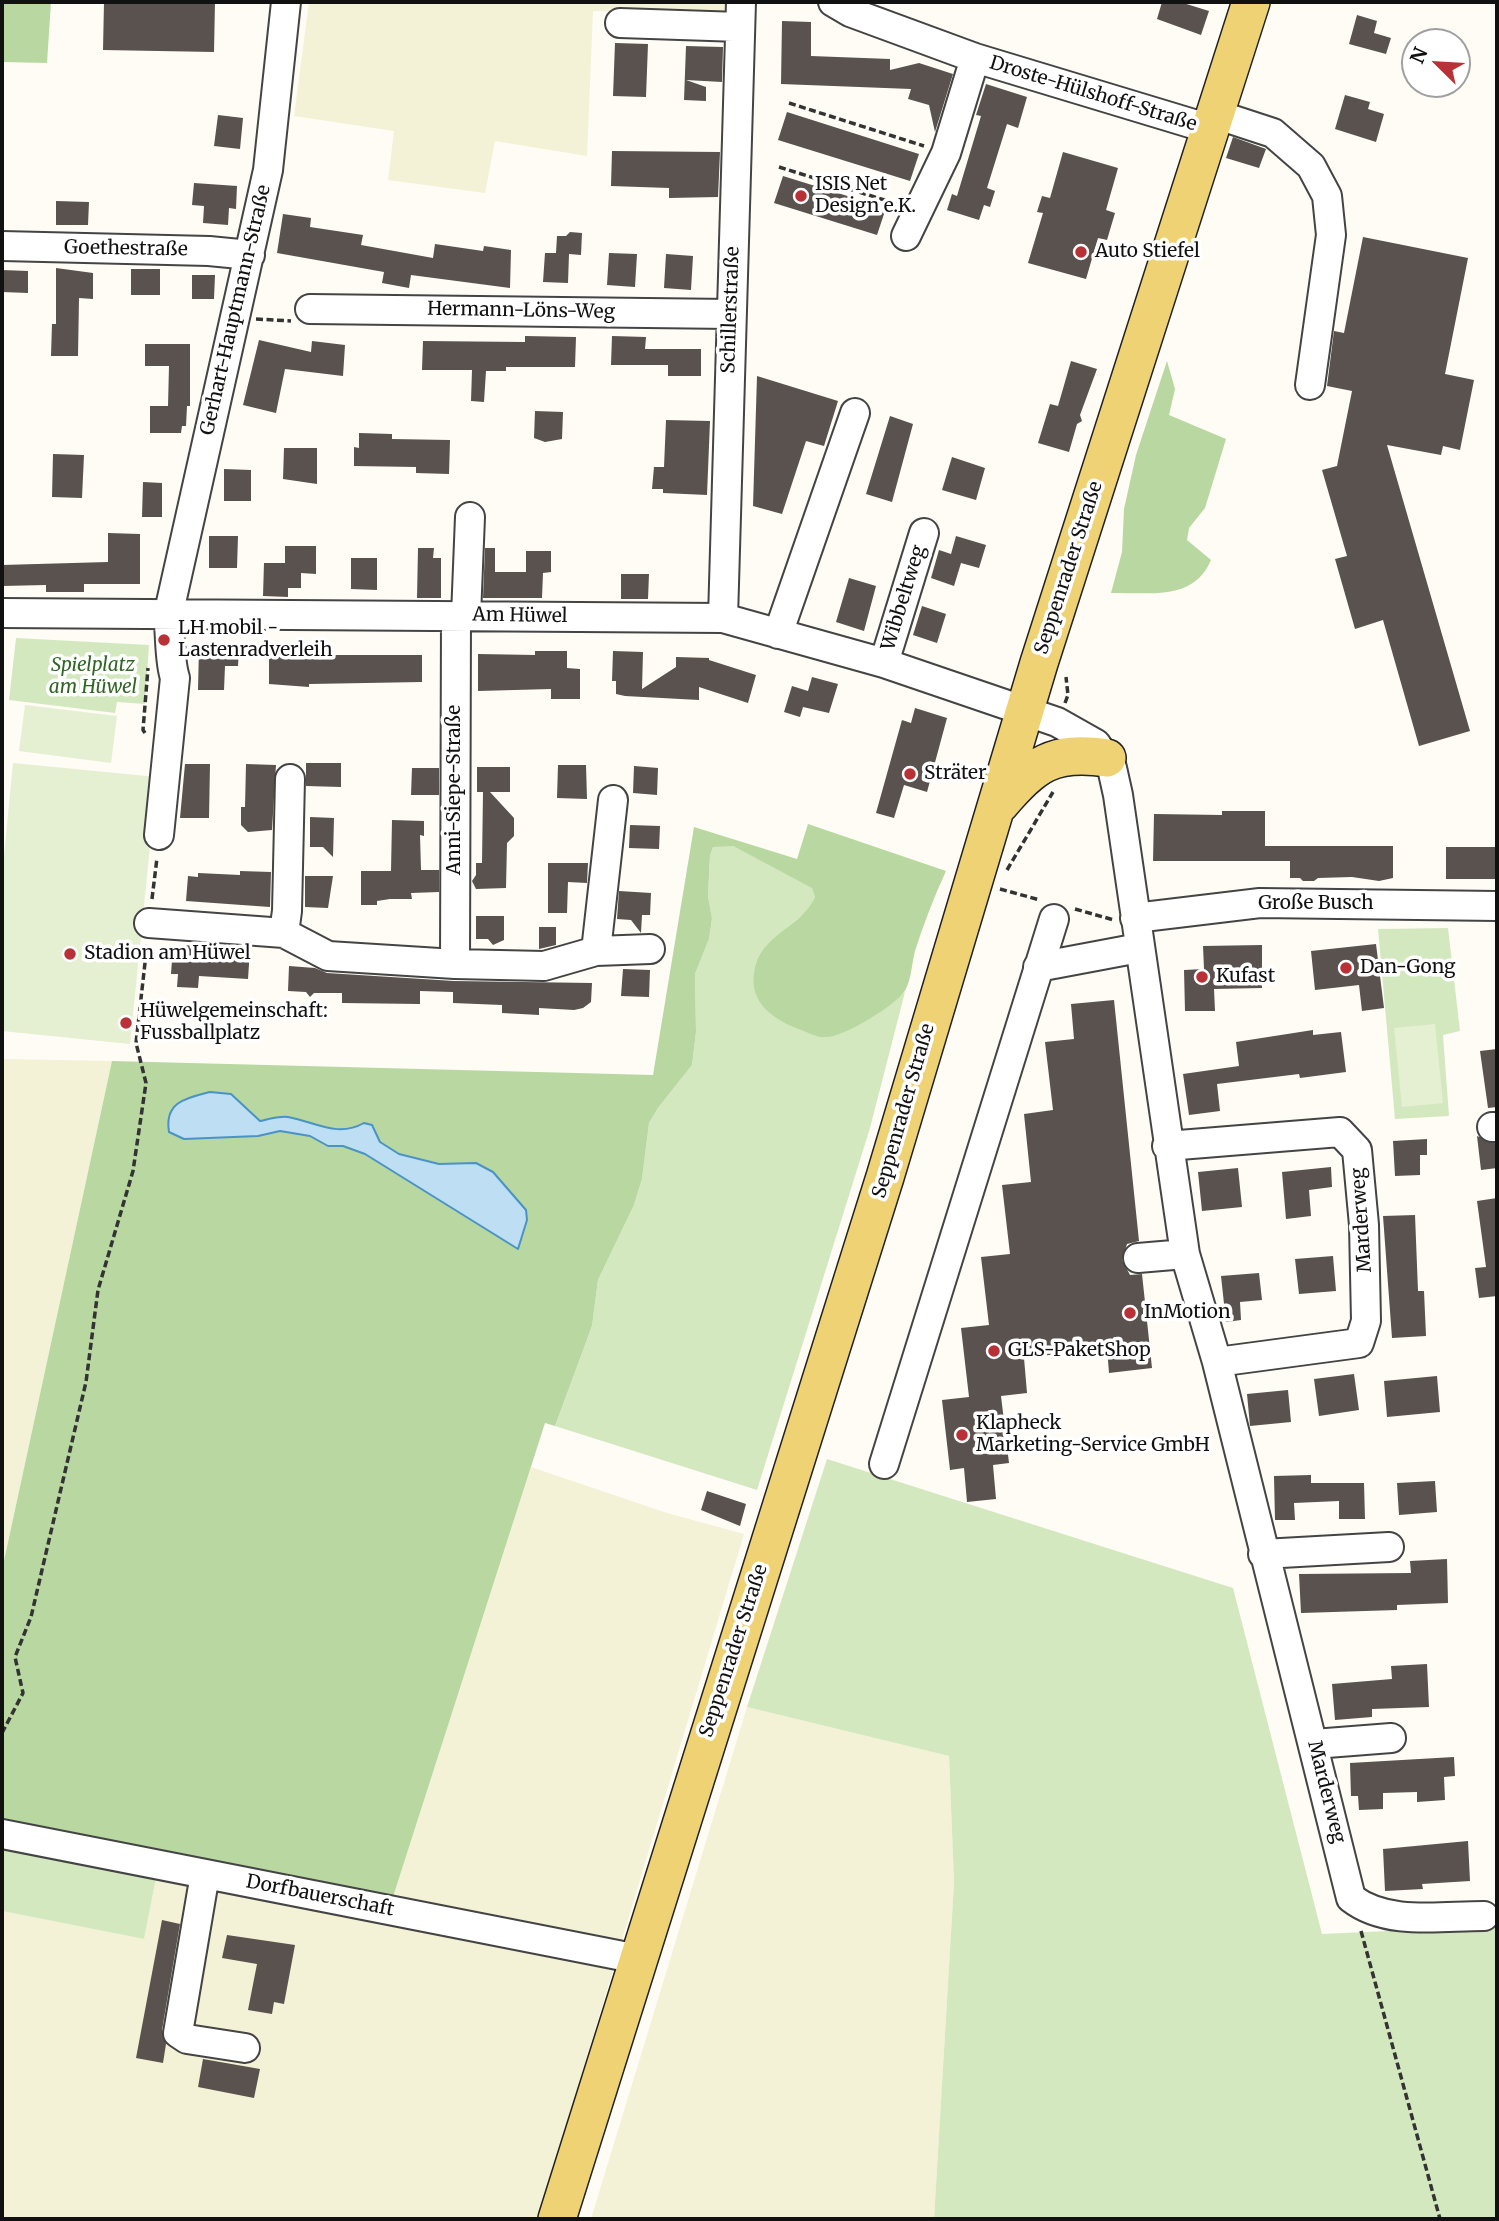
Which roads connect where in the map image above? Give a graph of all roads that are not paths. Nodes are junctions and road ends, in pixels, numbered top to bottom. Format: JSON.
{"nodes":[{"id":1,"x":286,"y":2,"type":"edge"},
{"id":2,"x":834,"y":2,"type":"edge"},
{"id":3,"x":1251,"y":2,"type":"edge"},
{"id":4,"x":741,"y":10,"type":"edge"},
{"id":5,"x":620,"y":23,"type":"dead end"},
{"id":6,"x":975,"y":58,"type":"junction"},
{"id":7,"x":1213,"y":122,"type":"junction"},
{"id":8,"x":906,"y":236,"type":"dead end"},
{"id":9,"x":2,"y":246,"type":"edge"},
{"id":10,"x":250,"y":255,"type":"junction"},
{"id":11,"x":310,"y":309,"type":"road end"},
{"id":12,"x":731,"y":314,"type":"junction"},
{"id":13,"x":1310,"y":385,"type":"dead end"},
{"id":14,"x":855,"y":413,"type":"dead end"},
{"id":15,"x":470,"y":517,"type":"dead end"},
{"id":16,"x":924,"y":533,"type":"dead end"},
{"id":17,"x":2,"y":613,"type":"edge"},
{"id":18,"x":168,"y":616,"type":"junction"},
{"id":19,"x":461,"y":616,"type":"junction"},
{"id":20,"x":723,"y":618,"type":"junction"},
{"id":21,"x":778,"y":634,"type":"junction"},
{"id":22,"x":884,"y":663,"type":"junction"},
{"id":23,"x":1025,"y":709,"type":"junction"},
{"id":24,"x":1107,"y":758,"type":"junction"},
{"id":25,"x":290,"y":779,"type":"dead end"},
{"id":26,"x":613,"y":800,"type":"dead end"},
{"id":27,"x":995,"y":810,"type":"junction"},
{"id":28,"x":159,"y":835,"type":"road end"},
{"id":29,"x":1497,"y":906,"type":"edge"},
{"id":30,"x":1135,"y":918,"type":"junction"},
{"id":31,"x":1054,"y":919,"type":"dead end"},
{"id":32,"x":149,"y":923,"type":"road end"},
{"id":33,"x":284,"y":933,"type":"junction"},
{"id":34,"x":1139,"y":948,"type":"junction"},
{"id":35,"x":650,"y":949,"type":"dead end"},
{"id":36,"x":596,"y":951,"type":"junction"},
{"id":37,"x":455,"y":964,"type":"junction"},
{"id":38,"x":1038,"y":967,"type":"junction"},
{"id":39,"x":1167,"y":1146,"type":"junction"},
{"id":40,"x":1185,"y":1254,"type":"junction"},
{"id":41,"x":1138,"y":1258,"type":"dead end"},
{"id":42,"x":1217,"y":1362,"type":"junction"},
{"id":43,"x":884,"y":1464,"type":"dead end"},
{"id":44,"x":1389,"y":1547,"type":"dead end"},
{"id":45,"x":1263,"y":1553,"type":"junction"},
{"id":46,"x":1391,"y":1738,"type":"dead end"},
{"id":47,"x":1314,"y":1744,"type":"junction"},
{"id":48,"x":2,"y":1834,"type":"edge"},
{"id":49,"x":205,"y":1874,"type":"junction"},
{"id":50,"x":1484,"y":1916,"type":"dead end"},
{"id":51,"x":638,"y":1959,"type":"junction"},
{"id":52,"x":245,"y":2048,"type":"dead end"},
{"id":53,"x":557,"y":2219,"type":"edge"}],
"edges":[{"from":1,"to":10,"type":"street","name":"Gerhart-Hauptmann-Straße"},
{"from":2,"to":6,"type":"street","name":"Droste-Hülshoff-Straße"},
{"from":3,"to":7,"type":"main road","name":"Seppenrader Straße"},
{"from":4,"to":5,"type":"street"},
{"from":4,"to":12,"type":"street","name":"Schillerstraße"},
{"from":6,"to":7,"type":"street","name":"Droste-Hülshoff-Straße"},
{"from":6,"to":8,"type":"street","name":"Droste-Hülshoff-Straße"},
{"from":7,"to":13,"type":"street","name":"Droste-Hülshoff-Straße"},
{"from":7,"to":23,"type":"main road","name":"Seppenrader Straße"},
{"from":9,"to":10,"type":"street","name":"Goethestraße"},
{"from":10,"to":18,"type":"street","name":"Gerhart-Hauptmann-Straße"},
{"from":11,"to":12,"type":"street","name":"Hermann-Löns-Weg"},
{"from":12,"to":20,"type":"street","name":"Schillerstraße"},
{"from":14,"to":21,"type":"street"},
{"from":15,"to":19,"type":"street","name":"Anni-Siepe-Straße"},
{"from":16,"to":22,"type":"street","name":"Wibbeltweg"},
{"from":17,"to":18,"type":"street","name":"Am Hüwel"},
{"from":18,"to":19,"type":"street","name":"Am Hüwel"},
{"from":18,"to":28,"type":"street","name":"Gerhart-Hauptmann-Straße"},
{"from":19,"to":20,"type":"street","name":"Am Hüwel"},
{"from":19,"to":37,"type":"street","name":"Anni-Siepe-Straße"},
{"from":20,"to":21,"type":"street","name":"Am Hüwel"},
{"from":21,"to":22,"type":"street","name":"Am Hüwel"},
{"from":22,"to":23,"type":"street","name":"Am Hüwel"},
{"from":23,"to":24,"type":"street"},
{"from":23,"to":27,"type":"main road","name":"Seppenrader Straße"},
{"from":24,"to":27,"type":"main road"},
{"from":24,"to":30,"type":"street","name":"Marderweg"},
{"from":25,"to":33,"type":"street"},
{"from":26,"to":36,"type":"street"},
{"from":27,"to":51,"type":"main road","name":"Seppenrader Straße"},
{"from":29,"to":30,"type":"street","name":"Große Busch"},
{"from":30,"to":34,"type":"street","name":"Marderweg"},
{"from":31,"to":38,"type":"street"},
{"from":32,"to":33,"type":"street"},
{"from":33,"to":37,"type":"street"},
{"from":34,"to":38,"type":"street"},
{"from":34,"to":39,"type":"street","name":"Marderweg"},
{"from":35,"to":36,"type":"street"},
{"from":36,"to":37,"type":"street"},
{"from":38,"to":43,"type":"street"},
{"from":39,"to":40,"type":"street","name":"Marderweg"},
{"from":39,"to":42,"type":"street","name":"Marderweg"},
{"from":40,"to":41,"type":"street"},
{"from":40,"to":42,"type":"street","name":"Marderweg"},
{"from":42,"to":45,"type":"street","name":"Marderweg"},
{"from":44,"to":45,"type":"street"},
{"from":45,"to":47,"type":"street","name":"Marderweg"},
{"from":46,"to":47,"type":"street"},
{"from":47,"to":50,"type":"street","name":"Marderweg"},
{"from":48,"to":49,"type":"street","name":"Dorfbauerschaft"},
{"from":49,"to":51,"type":"street","name":"Dorfbauerschaft"},
{"from":49,"to":52,"type":"street"},
{"from":51,"to":53,"type":"main road","name":"Seppenrader Straße"}]}
